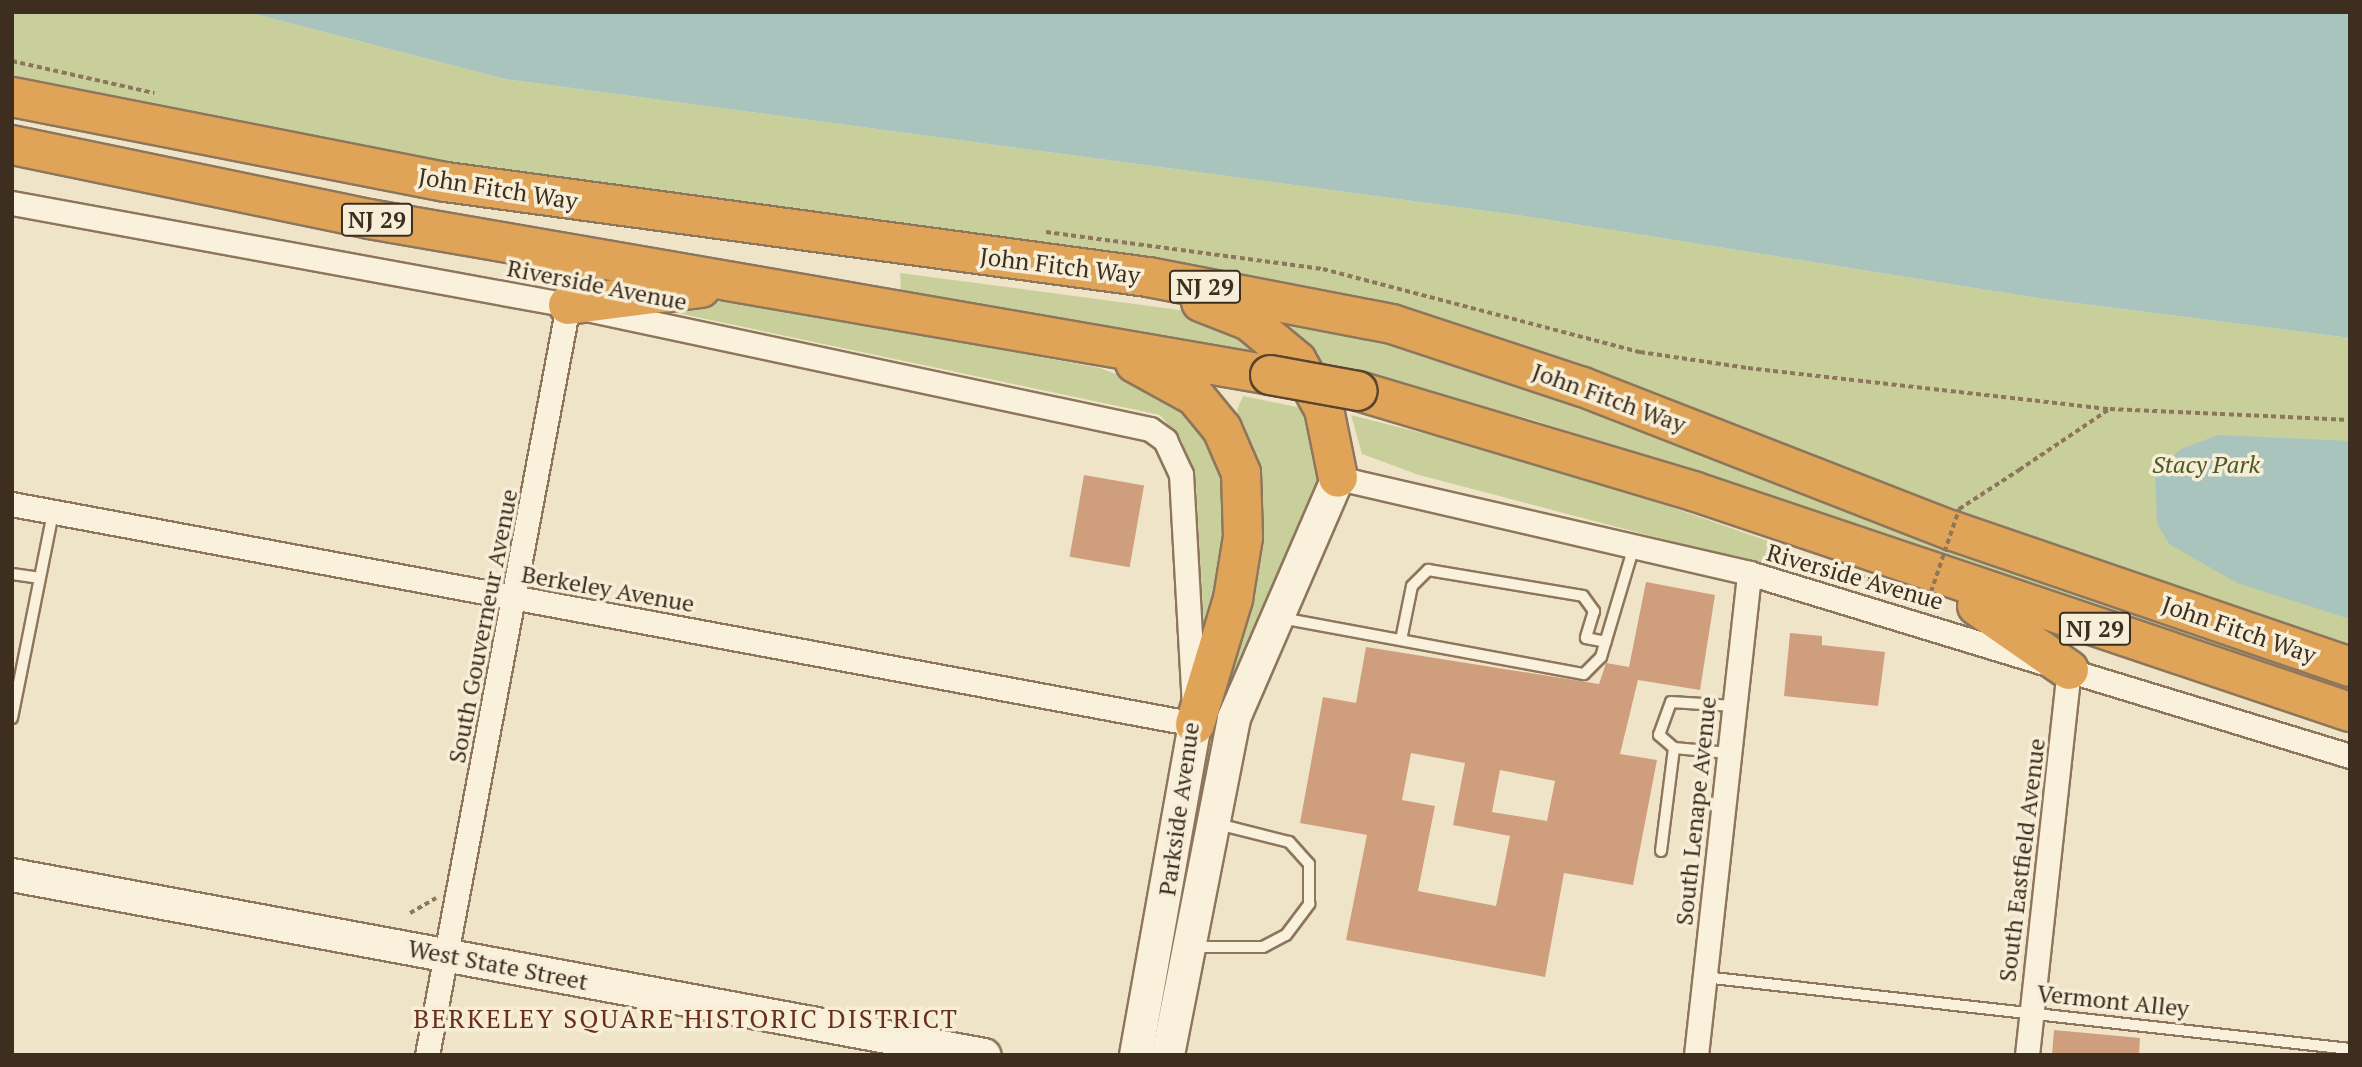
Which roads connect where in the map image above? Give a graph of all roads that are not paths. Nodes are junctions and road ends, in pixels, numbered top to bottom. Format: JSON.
{"nodes":[{"id":1,"x":12,"y":97,"type":"edge"},
{"id":2,"x":12,"y":145,"type":"edge"},
{"id":3,"x":12,"y":203,"type":"edge"},
{"id":4,"x":982,"y":256,"type":"junction"},
{"id":5,"x":744,"y":283,"type":"junction"},
{"id":6,"x":568,"y":306,"type":"junction"},
{"id":7,"x":1092,"y":343,"type":"junction"},
{"id":8,"x":1165,"y":440,"type":"joint"},
{"id":9,"x":1338,"y":478,"type":"junction"},
{"id":10,"x":12,"y":504,"type":"edge"},
{"id":11,"x":53,"y":512,"type":"junction"},
{"id":12,"x":1842,"y":543,"type":"junction"},
{"id":13,"x":1635,"y":544,"type":"junction"},
{"id":14,"x":1749,"y":573,"type":"junction"},
{"id":15,"x":12,"y":574,"type":"edge"},
{"id":16,"x":39,"y":578,"type":"junction"},
{"id":17,"x":515,"y":598,"type":"junction"},
{"id":18,"x":1281,"y":618,"type":"junction"},
{"id":19,"x":1401,"y":640,"type":"junction"},
{"id":20,"x":1606,"y":642,"type":"junction"},
{"id":21,"x":2350,"y":667,"type":"edge"},
{"id":22,"x":2069,"y":670,"type":"junction"},
{"id":23,"x":1734,"y":706,"type":"junction"},
{"id":24,"x":2350,"y":712,"type":"edge"},
{"id":25,"x":12,"y":718,"type":"edge"},
{"id":26,"x":1195,"y":724,"type":"junction"},
{"id":27,"x":1674,"y":748,"type":"junction"},
{"id":28,"x":1728,"y":753,"type":"junction"},
{"id":29,"x":2350,"y":756,"type":"edge"},
{"id":30,"x":1210,"y":823,"type":"junction"},
{"id":31,"x":1661,"y":851,"type":"dead end"},
{"id":32,"x":12,"y":875,"type":"edge"},
{"id":33,"x":1188,"y":946,"type":"junction"},
{"id":34,"x":446,"y":956,"type":"junction"},
{"id":35,"x":1704,"y":976,"type":"junction"},
{"id":36,"x":2031,"y":1013,"type":"junction"},
{"id":37,"x":2350,"y":1049,"type":"edge"},
{"id":38,"x":427,"y":1055,"type":"edge"},
{"id":39,"x":984,"y":1055,"type":"edge"},
{"id":40,"x":1136,"y":1055,"type":"edge"},
{"id":41,"x":1168,"y":1055,"type":"edge"},
{"id":42,"x":1696,"y":1055,"type":"edge"},
{"id":43,"x":2026,"y":1055,"type":"edge"}],
"edges":[{"from":1,"to":4,"type":"highway","name":"John Fitch Way","number":"NJ 29"},
{"from":2,"to":5,"type":"highway","name":"John Fitch Way","number":"NJ 29"},
{"from":3,"to":6,"type":"street","name":"Riverside Avenue"},
{"from":4,"to":9,"type":"highway"},
{"from":4,"to":21,"type":"highway","name":"John Fitch Way","number":"NJ 29"},
{"from":5,"to":6,"type":"highway"},
{"from":5,"to":7,"type":"highway","name":"John Fitch Way","number":"NJ 29"},
{"from":6,"to":8,"type":"street","name":"Riverside Avenue"},
{"from":6,"to":17,"type":"street","name":"South Gouverneur Avenue"},
{"from":7,"to":12,"type":"highway","name":"John Fitch Way","number":"NJ 29","bridge":true},
{"from":7,"to":26,"type":"highway"},
{"from":8,"to":26,"type":"street","name":"Parkside Avenue"},
{"from":9,"to":13,"type":"street","name":"Riverside Avenue"},
{"from":9,"to":18,"type":"street","name":"Parkside Avenue"},
{"from":10,"to":11,"type":"street","name":"Berkeley Avenue"},
{"from":11,"to":16,"type":"lane"},
{"from":11,"to":17,"type":"street","name":"Berkeley Avenue"},
{"from":12,"to":22,"type":"highway"},
{"from":12,"to":24,"type":"highway","name":"John Fitch Way","number":"NJ 29"},
{"from":13,"to":14,"type":"street","name":"Riverside Avenue"},
{"from":13,"to":20,"type":"lane"},
{"from":14,"to":22,"type":"street","name":"Riverside Avenue"},
{"from":14,"to":23,"type":"street","name":"South Lenape Avenue"},
{"from":15,"to":16,"type":"lane"},
{"from":16,"to":25,"type":"lane"},
{"from":17,"to":26,"type":"street","name":"Berkeley Avenue"},
{"from":17,"to":34,"type":"street","name":"South Gouverneur Avenue"},
{"from":18,"to":19,"type":"lane"},
{"from":18,"to":30,"type":"street","name":"Parkside Avenue"},
{"from":19,"to":20,"type":"lane"},
{"from":19,"to":20,"type":"lane"},
{"from":22,"to":29,"type":"street","name":"Riverside Avenue"},
{"from":22,"to":36,"type":"street","name":"South Eastfield Avenue"},
{"from":23,"to":27,"type":"lane"},
{"from":23,"to":28,"type":"street","name":"South Lenape Avenue"},
{"from":26,"to":40,"type":"street","name":"Parkside Avenue"},
{"from":27,"to":28,"type":"lane"},
{"from":27,"to":31,"type":"lane"},
{"from":28,"to":35,"type":"street","name":"South Lenape Avenue"},
{"from":30,"to":33,"type":"street","name":"Parkside Avenue"},
{"from":30,"to":33,"type":"lane"},
{"from":32,"to":34,"type":"street","name":"West State Street"},
{"from":33,"to":41,"type":"street","name":"Parkside Avenue"},
{"from":34,"to":38,"type":"street","name":"South Gouverneur Avenue"},
{"from":34,"to":39,"type":"street","name":"West State Street"},
{"from":35,"to":36,"type":"lane","name":"Vermont Alley"},
{"from":35,"to":42,"type":"street","name":"South Lenape Avenue"},
{"from":36,"to":37,"type":"lane","name":"Vermont Alley"},
{"from":36,"to":43,"type":"street","name":"South Eastfield Avenue"}]}
